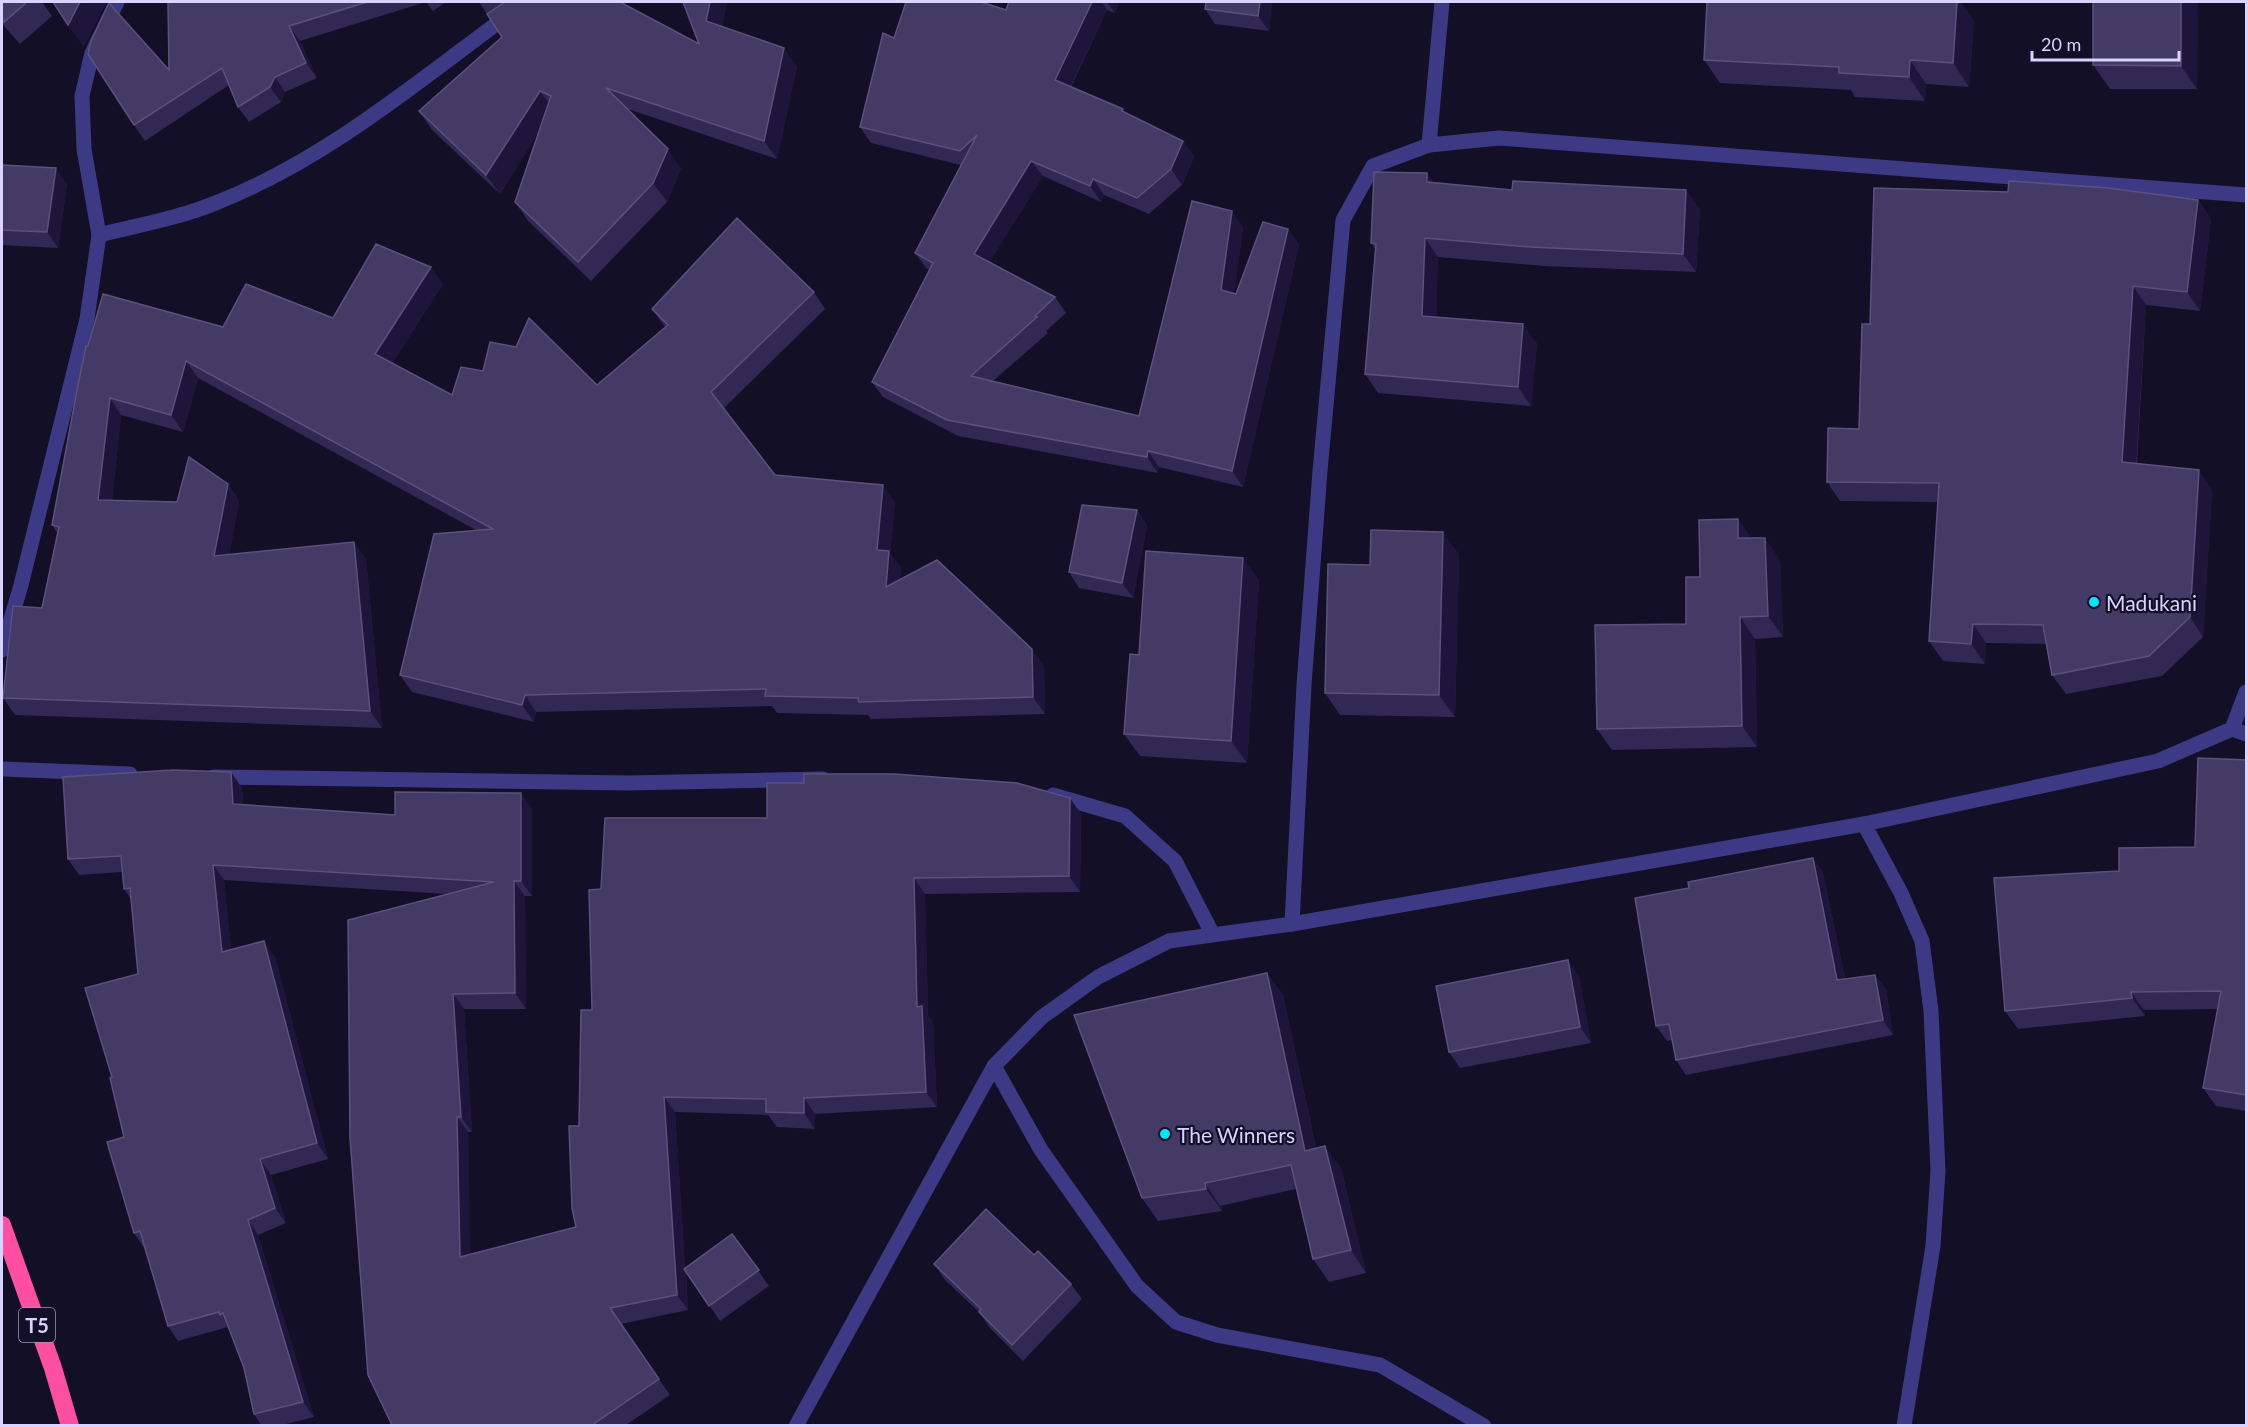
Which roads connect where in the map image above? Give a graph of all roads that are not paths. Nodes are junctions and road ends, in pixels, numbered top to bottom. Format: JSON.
{"nodes":[{"id":1,"x":117,"y":2,"type":"edge"},
{"id":2,"x":526,"y":2,"type":"edge"},
{"id":3,"x":1442,"y":2,"type":"edge"},
{"id":4,"x":1429,"y":145,"type":"junction"},
{"id":5,"x":2247,"y":195,"type":"edge"},
{"id":6,"x":99,"y":234,"type":"junction"},
{"id":7,"x":2,"y":650,"type":"edge"},
{"id":8,"x":2247,"y":692,"type":"edge"},
{"id":9,"x":2232,"y":729,"type":"junction"},
{"id":10,"x":2247,"y":734,"type":"edge"},
{"id":11,"x":2,"y":770,"type":"edge"},
{"id":12,"x":142,"y":775,"type":"edge"},
{"id":13,"x":201,"y":777,"type":"edge"},
{"id":14,"x":838,"y":779,"type":"edge"},
{"id":15,"x":1041,"y":792,"type":"edge"},
{"id":16,"x":1864,"y":824,"type":"junction"},
{"id":17,"x":1292,"y":924,"type":"junction"},
{"id":18,"x":1212,"y":933,"type":"junction"},
{"id":19,"x":994,"y":1066,"type":"junction"},
{"id":20,"x":2,"y":1225,"type":"edge"},
{"id":21,"x":69,"y":1425,"type":"edge"},
{"id":22,"x":796,"y":1425,"type":"edge"},
{"id":23,"x":1484,"y":1425,"type":"edge"},
{"id":24,"x":1904,"y":1425,"type":"edge"}],
"edges":[{"from":1,"to":6,"type":"street"},
{"from":2,"to":6,"type":"street"},
{"from":3,"to":4,"type":"street"},
{"from":4,"to":5,"type":"street"},
{"from":4,"to":17,"type":"street"},
{"from":6,"to":7,"type":"street"},
{"from":8,"to":9,"type":"street"},
{"from":9,"to":10,"type":"street"},
{"from":9,"to":16,"type":"street"},
{"from":11,"to":12,"type":"street"},
{"from":13,"to":14,"type":"street"},
{"from":15,"to":18,"type":"street"},
{"from":16,"to":17,"type":"street"},
{"from":16,"to":24,"type":"street"},
{"from":17,"to":18,"type":"street"},
{"from":18,"to":19,"type":"street"},
{"from":19,"to":22,"type":"street"},
{"from":19,"to":23,"type":"street"},
{"from":20,"to":21,"type":"highway","number":"T5"}]}
